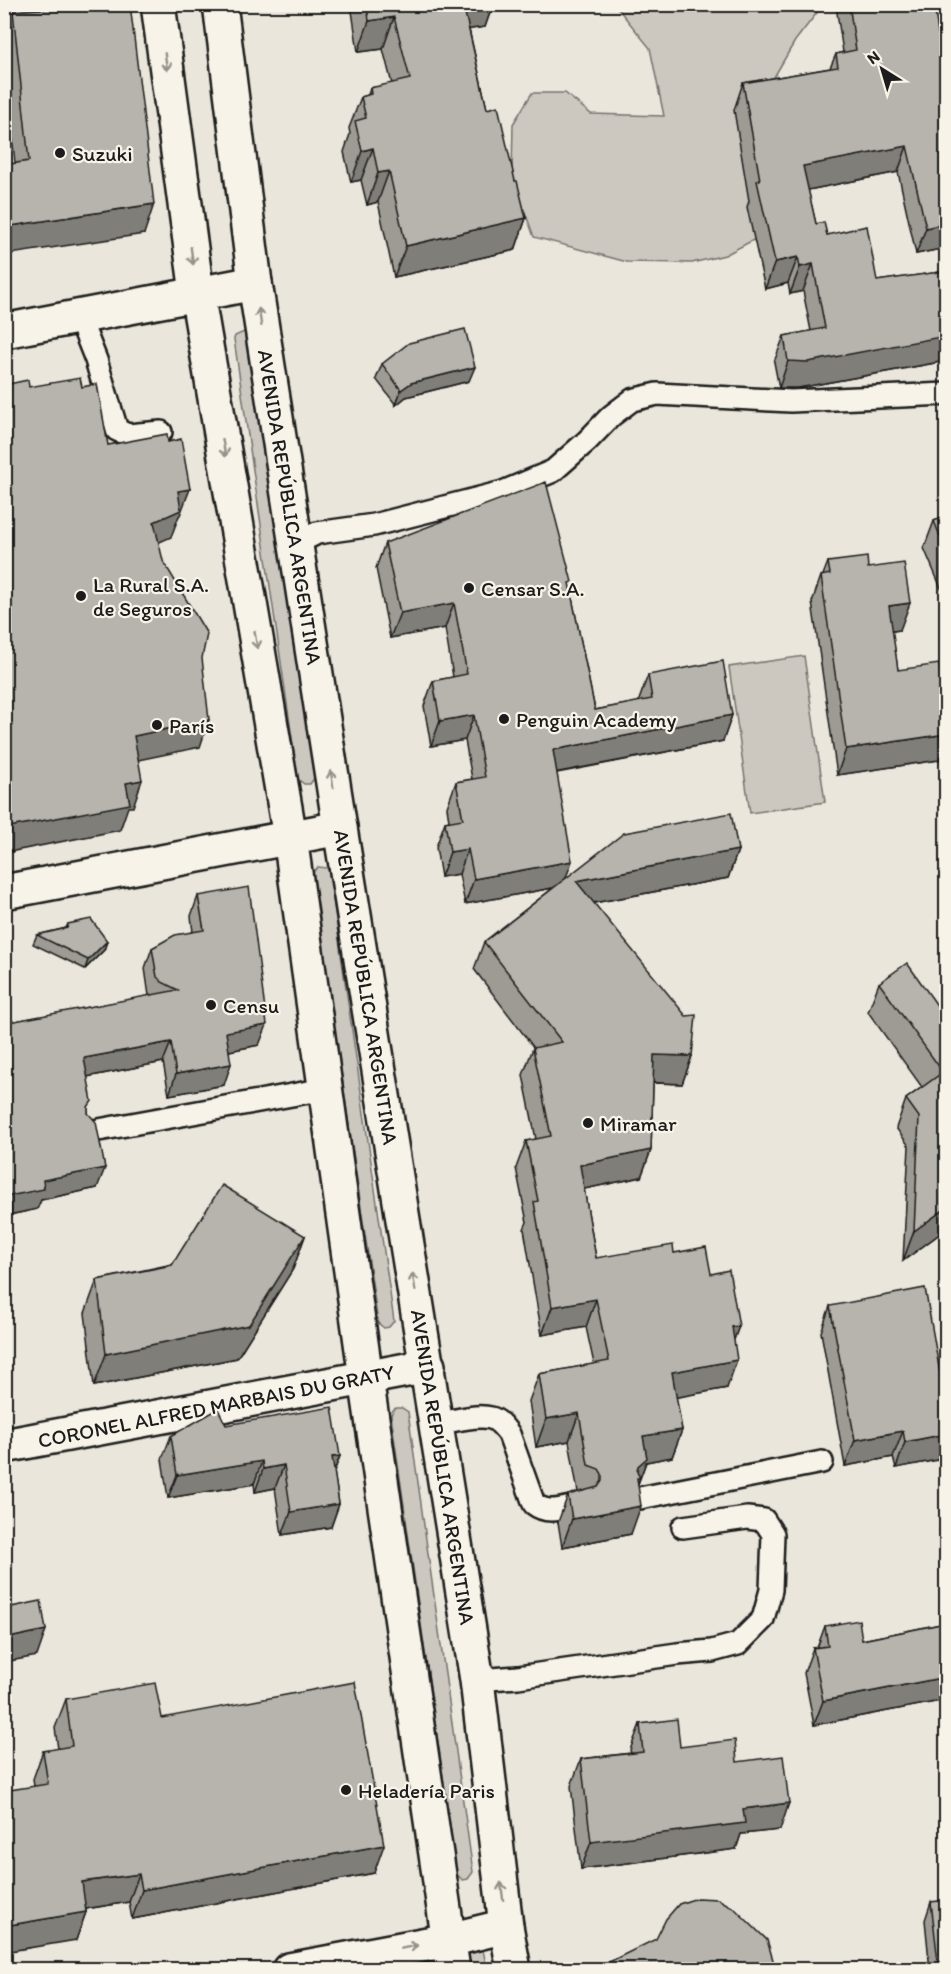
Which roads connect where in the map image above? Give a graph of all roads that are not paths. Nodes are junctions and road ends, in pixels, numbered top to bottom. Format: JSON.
{"nodes":[{"id":1,"x":158,"y":4,"type":"edge"},
{"id":2,"x":220,"y":4,"type":"edge"},
{"id":3,"x":255,"y":283,"type":"junction"},
{"id":4,"x":197,"y":293,"type":"junction"},
{"id":5,"x":79,"y":317,"type":"junction"},
{"id":6,"x":4,"y":331,"type":"edge"},
{"id":7,"x":946,"y":393,"type":"edge"},
{"id":8,"x":161,"y":432,"type":"dead end"},
{"id":9,"x":296,"y":544,"type":"junction"},
{"id":10,"x":340,"y":828,"type":"junction"},
{"id":11,"x":290,"y":837,"type":"junction"},
{"id":12,"x":4,"y":892,"type":"edge"},
{"id":13,"x":325,"y":1089,"type":"junction"},
{"id":14,"x":93,"y":1131,"type":"edge"},
{"id":15,"x":428,"y":1366,"type":"junction"},
{"id":16,"x":366,"y":1378,"type":"junction"},
{"id":17,"x":437,"y":1424,"type":"junction"},
{"id":18,"x":4,"y":1446,"type":"edge"},
{"id":19,"x":822,"y":1462,"type":"dead end"},
{"id":20,"x":640,"y":1498,"type":"edge"},
{"id":21,"x":580,"y":1505,"type":"edge"},
{"id":22,"x":683,"y":1527,"type":"dead end"},
{"id":23,"x":477,"y":1680,"type":"junction"},
{"id":24,"x":506,"y":1926,"type":"junction"},
{"id":25,"x":451,"y":1955,"type":"edge"},
{"id":26,"x":289,"y":1970,"type":"edge"},
{"id":27,"x":514,"y":1970,"type":"edge"}],
"edges":[{"from":1,"to":4,"type":"main road","one_way":true},
{"from":2,"to":3,"type":"main road","name":"AVENIDA REPÚBLICA ARGENTINA"},
{"from":3,"to":4,"type":"main road"},
{"from":9,"to":3,"type":"main road","name":"AVENIDA REPÚBLICA ARGENTINA","one_way":true},
{"from":4,"to":5,"type":"main road"},
{"from":4,"to":11,"type":"main road","one_way":true},
{"from":5,"to":6,"type":"main road"},
{"from":5,"to":8,"type":"lane"},
{"from":7,"to":9,"type":"lane"},
{"from":10,"to":9,"type":"main road","name":"AVENIDA REPÚBLICA ARGENTINA","one_way":true},
{"from":10,"to":11,"type":"main road"},
{"from":15,"to":10,"type":"main road","name":"AVENIDA REPÚBLICA ARGENTINA","one_way":true},
{"from":11,"to":12,"type":"main road"},
{"from":11,"to":13,"type":"main road"},
{"from":13,"to":14,"type":"lane"},
{"from":13,"to":16,"type":"main road"},
{"from":15,"to":16,"type":"main road","name":"CORONEL ALFRED MARBAIS DU GRATY"},
{"from":15,"to":17,"type":"main road","name":"AVENIDA REPÚBLICA ARGENTINA"},
{"from":16,"to":18,"type":"main road","name":"CORONEL ALFRED MARBAIS DU GRATY"},
{"from":16,"to":25,"type":"main road"},
{"from":17,"to":21,"type":"lane"},
{"from":17,"to":23,"type":"main road","name":"AVENIDA REPÚBLICA ARGENTINA"},
{"from":19,"to":20,"type":"lane"},
{"from":22,"to":23,"type":"lane"},
{"from":24,"to":23,"type":"main road","name":"AVENIDA REPÚBLICA ARGENTINA","one_way":true},
{"from":24,"to":25,"type":"main road"},
{"from":24,"to":27,"type":"main road","name":"AVENIDA REPÚBLICA ARGENTINA"},
{"from":26,"to":25,"type":"main road","one_way":true}]}
